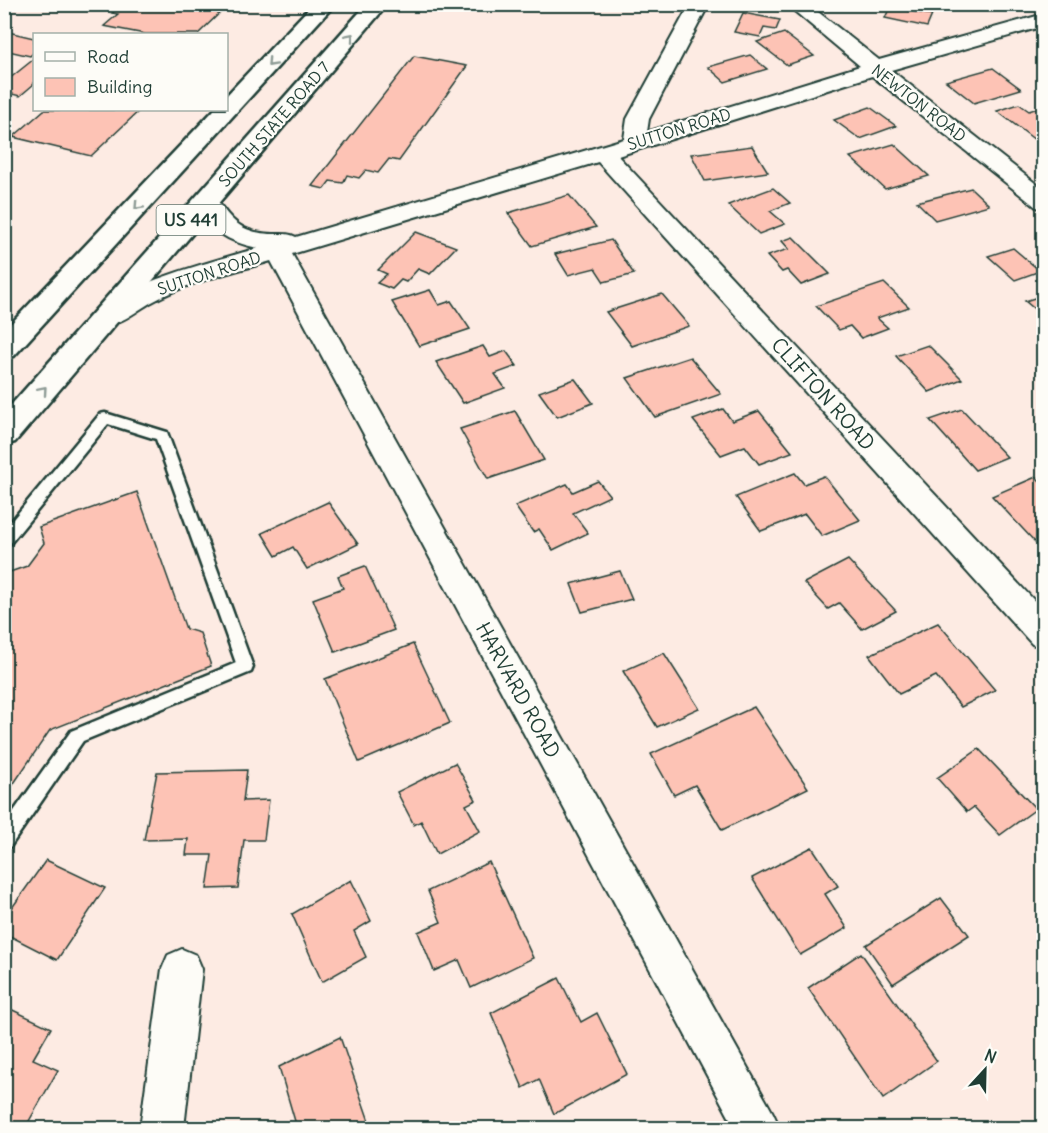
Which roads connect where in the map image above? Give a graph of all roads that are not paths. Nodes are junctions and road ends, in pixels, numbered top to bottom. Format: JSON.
{"nodes":[{"id":1,"x":325,"y":4,"type":"edge"},
{"id":2,"x":378,"y":4,"type":"edge"},
{"id":3,"x":700,"y":4,"type":"edge"},
{"id":4,"x":795,"y":4,"type":"edge"},
{"id":5,"x":1044,"y":20,"type":"edge"},
{"id":6,"x":875,"y":68,"type":"junction"},
{"id":7,"x":228,"y":108,"type":"edge"},
{"id":8,"x":225,"y":111,"type":"edge"},
{"id":9,"x":635,"y":142,"type":"junction"},
{"id":10,"x":603,"y":153,"type":"junction"},
{"id":11,"x":207,"y":202,"type":"junction"},
{"id":12,"x":1044,"y":202,"type":"edge"},
{"id":13,"x":315,"y":238,"type":"junction"},
{"id":14,"x":278,"y":251,"type":"junction"},
{"id":15,"x":107,"y":317,"type":"junction"},
{"id":16,"x":4,"y":349,"type":"edge"},
{"id":17,"x":4,"y":434,"type":"edge"},
{"id":18,"x":4,"y":540,"type":"edge"},
{"id":19,"x":1044,"y":634,"type":"edge"},
{"id":20,"x":4,"y":841,"type":"edge"},
{"id":21,"x":182,"y":969,"type":"dead end"},
{"id":22,"x":162,"y":1128,"type":"edge"},
{"id":23,"x":758,"y":1128,"type":"edge"}],
"edges":[{"from":1,"to":7,"type":"main road","number":"US 441","one_way":true},
{"from":11,"to":2,"type":"main road","name":"SOUTH STATE ROAD 7","number":"US 441","one_way":true},
{"from":3,"to":9,"type":"street"},
{"from":4,"to":6,"type":"street","name":"NEWTON ROAD"},
{"from":5,"to":6,"type":"street","name":"SUTTON ROAD"},
{"from":6,"to":9,"type":"street","name":"SUTTON ROAD"},
{"from":6,"to":12,"type":"street","name":"NEWTON ROAD"},
{"from":8,"to":16,"type":"main road","number":"US 441","one_way":true},
{"from":9,"to":10,"type":"street","name":"SUTTON ROAD"},
{"from":10,"to":13,"type":"street","name":"SUTTON ROAD"},
{"from":10,"to":19,"type":"street","name":"CLIFTON ROAD"},
{"from":11,"to":13,"type":"street","name":"SUTTON ROAD"},
{"from":11,"to":15,"type":"main road","name":"SOUTH STATE ROAD 7","number":"US 441"},
{"from":13,"to":14,"type":"street","name":"SUTTON ROAD"},
{"from":14,"to":15,"type":"street","name":"SUTTON ROAD"},
{"from":14,"to":23,"type":"street","name":"HARVARD ROAD"},
{"from":17,"to":15,"type":"main road","name":"SOUTH STATE ROAD 7","number":"US 441","one_way":true},
{"from":18,"to":20,"type":"lane"},
{"from":21,"to":22,"type":"street"}]}
